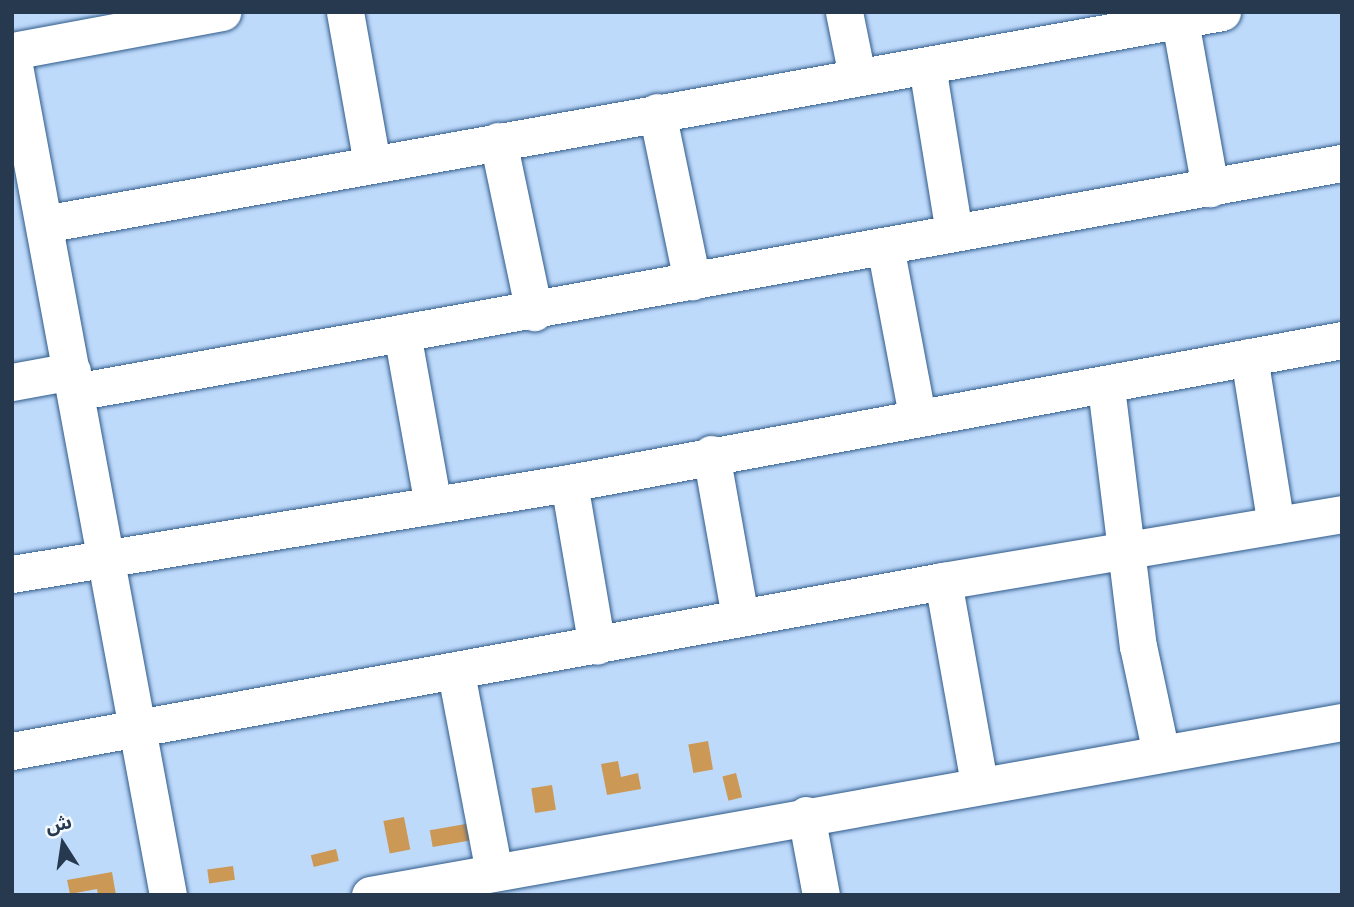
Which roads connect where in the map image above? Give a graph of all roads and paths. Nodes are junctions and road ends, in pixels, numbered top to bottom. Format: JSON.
{"nodes":[{"id":1,"x":222,"y":12,"type":"edge"},
{"id":2,"x":345,"y":12,"type":"edge"},
{"id":3,"x":844,"y":12,"type":"edge"},
{"id":4,"x":1222,"y":12,"type":"edge"},
{"id":5,"x":1180,"y":21,"type":"junction"},
{"id":6,"x":12,"y":53,"type":"edge"},
{"id":7,"x":927,"y":66,"type":"junction"},
{"id":8,"x":857,"y":76,"type":"junction"},
{"id":9,"x":657,"y":112,"type":"junction"},
{"id":10,"x":498,"y":141,"type":"junction"},
{"id":11,"x":1342,"y":163,"type":"edge"},
{"id":12,"x":372,"y":164,"type":"junction"},
{"id":13,"x":1210,"y":188,"type":"junction"},
{"id":14,"x":32,"y":208,"type":"edge"},
{"id":15,"x":954,"y":232,"type":"junction"},
{"id":16,"x":885,"y":246,"type":"junction"},
{"id":17,"x":692,"y":281,"type":"junction"},
{"id":18,"x":534,"y":312,"type":"junction"},
{"id":19,"x":402,"y":333,"type":"junction"},
{"id":20,"x":1342,"y":340,"type":"edge"},
{"id":21,"x":1249,"y":357,"type":"junction"},
{"id":22,"x":12,"y":382,"type":"edge"},
{"id":23,"x":74,"y":382,"type":"junction"},
{"id":24,"x":1106,"y":387,"type":"junction"},
{"id":25,"x":917,"y":416,"type":"junction"},
{"id":26,"x":711,"y":454,"type":"junction"},
{"id":27,"x":569,"y":483,"type":"junction"},
{"id":28,"x":433,"y":505,"type":"junction"},
{"id":29,"x":1342,"y":514,"type":"edge"},
{"id":30,"x":1276,"y":525,"type":"junction"},
{"id":31,"x":1127,"y":550,"type":"junction"},
{"id":32,"x":109,"y":558,"type":"junction"},
{"id":33,"x":12,"y":574,"type":"edge"},
{"id":34,"x":943,"y":580,"type":"junction"},
{"id":35,"x":740,"y":617,"type":"junction"},
{"id":36,"x":597,"y":646,"type":"junction"},
{"id":37,"x":456,"y":673,"type":"junction"},
{"id":38,"x":1342,"y":722,"type":"edge"},
{"id":39,"x":140,"y":728,"type":"junction"},
{"id":40,"x":12,"y":751,"type":"edge"},
{"id":41,"x":1161,"y":753,"type":"junction"},
{"id":42,"x":979,"y":782,"type":"junction"},
{"id":43,"x":806,"y":815,"type":"junction"},
{"id":44,"x":494,"y":872,"type":"junction"},
{"id":45,"x":435,"y":889,"type":"edge"},
{"id":46,"x":168,"y":895,"type":"edge"},
{"id":47,"x":370,"y":895,"type":"edge"},
{"id":48,"x":821,"y":895,"type":"edge"}],
"edges":[{"from":1,"to":6,"type":"street"},
{"from":2,"to":12,"type":"street"},
{"from":3,"to":8,"type":"street"},
{"from":4,"to":5,"type":"street"},
{"from":5,"to":7,"type":"street"},
{"from":5,"to":13,"type":"street"},
{"from":6,"to":14,"type":"street"},
{"from":7,"to":8,"type":"street"},
{"from":7,"to":15,"type":"street"},
{"from":8,"to":9,"type":"street"},
{"from":9,"to":10,"type":"street"},
{"from":9,"to":17,"type":"street"},
{"from":10,"to":12,"type":"street"},
{"from":10,"to":18,"type":"street"},
{"from":11,"to":13,"type":"street"},
{"from":12,"to":14,"type":"street"},
{"from":13,"to":15,"type":"street"},
{"from":14,"to":23,"type":"street"},
{"from":15,"to":16,"type":"street"},
{"from":16,"to":17,"type":"street"},
{"from":16,"to":25,"type":"street"},
{"from":17,"to":18,"type":"street"},
{"from":18,"to":19,"type":"street"},
{"from":19,"to":23,"type":"street"},
{"from":19,"to":28,"type":"street"},
{"from":20,"to":21,"type":"street"},
{"from":21,"to":24,"type":"street"},
{"from":21,"to":30,"type":"street"},
{"from":22,"to":23,"type":"street"},
{"from":23,"to":32,"type":"street"},
{"from":24,"to":25,"type":"street"},
{"from":24,"to":31,"type":"street"},
{"from":25,"to":26,"type":"street"},
{"from":26,"to":27,"type":"street"},
{"from":26,"to":35,"type":"street"},
{"from":27,"to":28,"type":"street"},
{"from":27,"to":36,"type":"street"},
{"from":28,"to":32,"type":"street"},
{"from":29,"to":30,"type":"street"},
{"from":30,"to":31,"type":"street"},
{"from":31,"to":34,"type":"street"},
{"from":31,"to":41,"type":"street"},
{"from":32,"to":33,"type":"street"},
{"from":32,"to":39,"type":"street"},
{"from":34,"to":35,"type":"street"},
{"from":34,"to":42,"type":"street"},
{"from":35,"to":36,"type":"street"},
{"from":36,"to":37,"type":"street"},
{"from":37,"to":39,"type":"street"},
{"from":37,"to":44,"type":"street"},
{"from":38,"to":41,"type":"street"},
{"from":39,"to":40,"type":"street"},
{"from":39,"to":46,"type":"street"},
{"from":41,"to":42,"type":"street"},
{"from":42,"to":43,"type":"street"},
{"from":43,"to":44,"type":"street"},
{"from":43,"to":48,"type":"street"},
{"from":44,"to":45,"type":"street"},
{"from":45,"to":47,"type":"street"}]}
